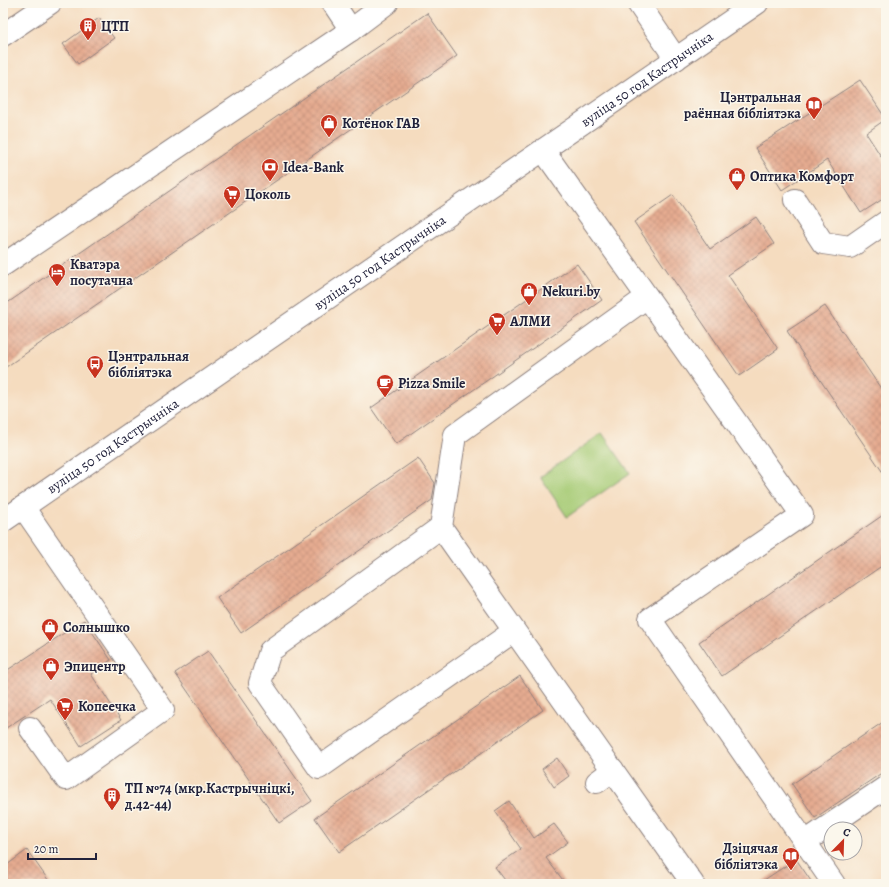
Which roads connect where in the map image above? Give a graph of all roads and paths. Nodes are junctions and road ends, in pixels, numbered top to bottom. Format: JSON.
{"nodes":[{"id":1,"x":50,"y":3,"type":"edge"},
{"id":2,"x":333,"y":3,"type":"edge"},
{"id":3,"x":386,"y":3,"type":"edge"},
{"id":4,"x":638,"y":3,"type":"edge"},
{"id":5,"x":757,"y":3,"type":"edge"},
{"id":6,"x":351,"y":30,"type":"junction"},
{"id":7,"x":3,"y":35,"type":"edge"},
{"id":8,"x":676,"y":58,"type":"junction"},
{"id":9,"x":543,"y":150,"type":"junction"},
{"id":10,"x":795,"y":200,"type":"dead end"},
{"id":11,"x":886,"y":222,"type":"edge"},
{"id":12,"x":3,"y":265,"type":"edge"},
{"id":13,"x":647,"y":297,"type":"junction"},
{"id":14,"x":23,"y":507,"type":"junction"},
{"id":15,"x":3,"y":521,"type":"edge"},
{"id":16,"x":441,"y":527,"type":"junction"},
{"id":17,"x":514,"y":631,"type":"junction"},
{"id":18,"x":30,"y":728,"type":"dead end"},
{"id":19,"x":886,"y":787,"type":"edge"},
{"id":20,"x":805,"y":842,"type":"junction"},
{"id":21,"x":693,"y":884,"type":"edge"},
{"id":22,"x":834,"y":884,"type":"edge"}],
"edges":[{"from":1,"to":7,"type":"street"},
{"from":2,"to":6,"type":"street"},
{"from":3,"to":6,"type":"street"},
{"from":4,"to":8,"type":"street"},
{"from":5,"to":8,"type":"street","name":"вуліца 50 год Кастрычніка"},
{"from":6,"to":12,"type":"street"},
{"from":8,"to":9,"type":"street","name":"вуліца 50 год Кастрычніка"},
{"from":9,"to":13,"type":"street"},
{"from":9,"to":14,"type":"street","name":"вуліца 50 год Кастрычніка"},
{"from":10,"to":11,"type":"street"},
{"from":13,"to":16,"type":"street"},
{"from":13,"to":20,"type":"street"},
{"from":14,"to":15,"type":"street","name":"вуліца 50 год Кастрычніка"},
{"from":14,"to":18,"type":"street"},
{"from":16,"to":17,"type":"street"},
{"from":16,"to":17,"type":"street"},
{"from":17,"to":21,"type":"street"},
{"from":19,"to":20,"type":"street"},
{"from":20,"to":22,"type":"street"}]}
